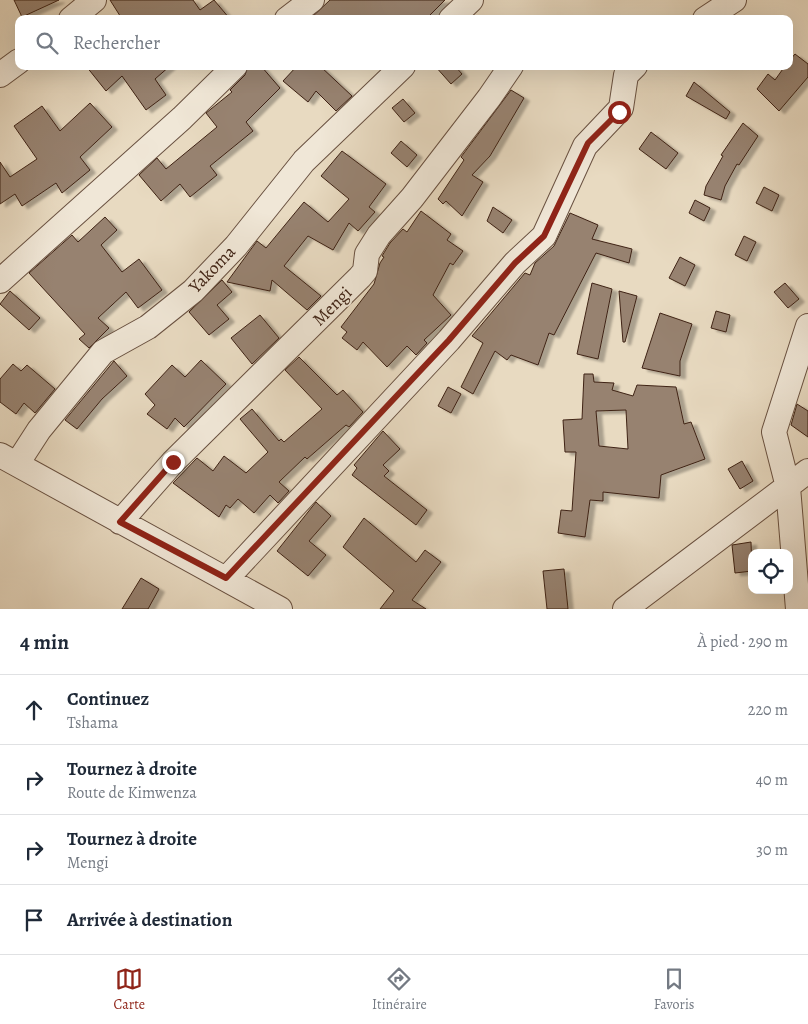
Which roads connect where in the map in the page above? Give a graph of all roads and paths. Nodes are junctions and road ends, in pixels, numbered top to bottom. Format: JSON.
{"nodes":[{"id":1,"x":94,"y":0,"type":"edge"},
{"id":2,"x":312,"y":0,"type":"edge"},
{"id":3,"x":471,"y":0,"type":"edge"},
{"id":4,"x":734,"y":0,"type":"edge"},
{"id":5,"x":76,"y":15,"type":"edge"},
{"id":6,"x":292,"y":15,"type":"edge"},
{"id":7,"x":455,"y":15,"type":"edge"},
{"id":8,"x":711,"y":15,"type":"edge"},
{"id":9,"x":15,"y":65,"type":"edge"},
{"id":10,"x":231,"y":70,"type":"edge"},
{"id":11,"x":399,"y":70,"type":"edge"},
{"id":12,"x":508,"y":70,"type":"edge"},
{"id":13,"x":630,"y":70,"type":"edge"},
{"id":14,"x":0,"y":75,"type":"edge"},
{"id":15,"x":0,"y":281,"type":"edge"},
{"id":16,"x":808,"y":326,"type":"edge"},
{"id":17,"x":9,"y":459,"type":"edge"},
{"id":18,"x":808,"y":471,"type":"edge"},
{"id":19,"x":788,"y":487,"type":"junction"},
{"id":20,"x":120,"y":522,"type":"junction"},
{"id":21,"x":226,"y":578,"type":"junction"},
{"id":22,"x":280,"y":609,"type":"edge"},
{"id":23,"x":625,"y":609,"type":"edge"},
{"id":24,"x":798,"y":609,"type":"edge"}],
"edges":[{"from":1,"to":5,"type":"street"},
{"from":2,"to":6,"type":"street"},
{"from":3,"to":7,"type":"street"},
{"from":4,"to":8,"type":"street"},
{"from":9,"to":14,"type":"street"},
{"from":10,"to":15,"type":"street"},
{"from":11,"to":17,"type":"street","name":"Yakoma"},
{"from":12,"to":20,"type":"street","name":"Mengi"},
{"from":13,"to":21,"type":"street"},
{"from":16,"to":19,"type":"street"},
{"from":17,"to":20,"type":"street"},
{"from":18,"to":19,"type":"street"},
{"from":19,"to":23,"type":"street"},
{"from":19,"to":24,"type":"street"},
{"from":20,"to":21,"type":"street"},
{"from":21,"to":22,"type":"street"}]}
